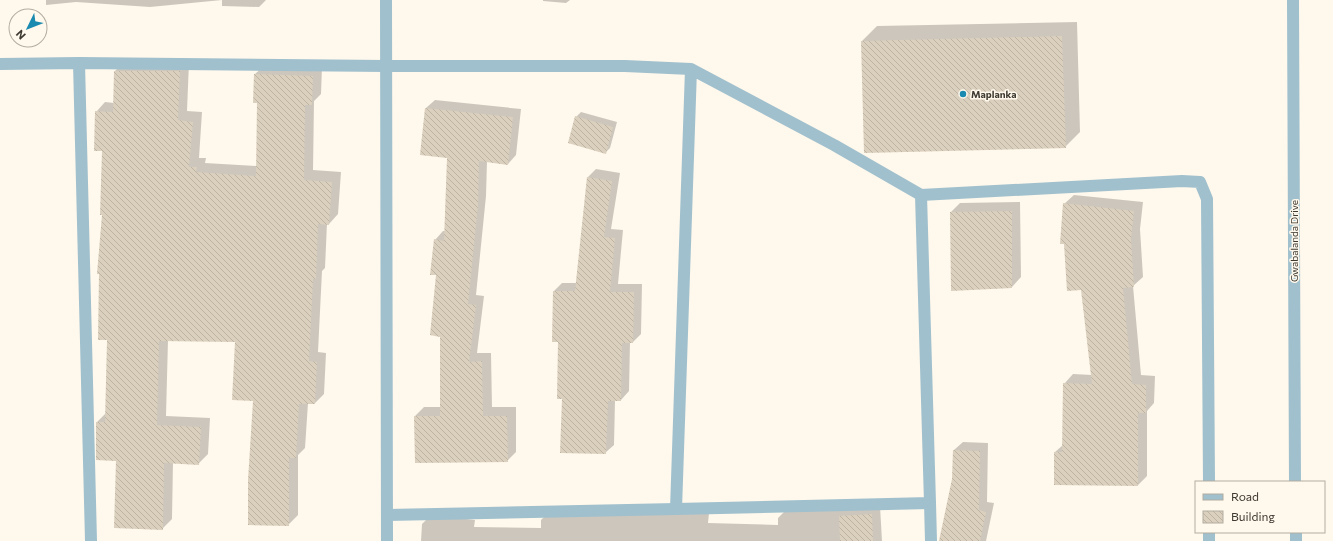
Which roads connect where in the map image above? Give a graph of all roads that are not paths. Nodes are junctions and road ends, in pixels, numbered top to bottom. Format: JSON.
{"nodes":[{"id":1,"x":386,"y":0,"type":"edge"},
{"id":2,"x":1293,"y":0,"type":"edge"},
{"id":3,"x":79,"y":63,"type":"junction"},
{"id":4,"x":0,"y":64,"type":"edge"},
{"id":5,"x":386,"y":66,"type":"junction"},
{"id":6,"x":691,"y":69,"type":"junction"},
{"id":7,"x":921,"y":195,"type":"junction"},
{"id":8,"x":1209,"y":481,"type":"edge"},
{"id":9,"x":1295,"y":481,"type":"edge"},
{"id":10,"x":930,"y":503,"type":"junction"},
{"id":11,"x":676,"y":509,"type":"junction"},
{"id":12,"x":388,"y":516,"type":"junction"},
{"id":13,"x":91,"y":541,"type":"edge"},
{"id":14,"x":387,"y":541,"type":"edge"},
{"id":15,"x":931,"y":541,"type":"edge"}],
"edges":[{"from":1,"to":5,"type":"street"},
{"from":2,"to":9,"type":"street","name":"Gwabalanda Drive"},
{"from":3,"to":4,"type":"street"},
{"from":3,"to":5,"type":"street"},
{"from":3,"to":13,"type":"street"},
{"from":5,"to":6,"type":"street"},
{"from":5,"to":12,"type":"street"},
{"from":6,"to":7,"type":"street"},
{"from":6,"to":11,"type":"street"},
{"from":7,"to":8,"type":"street"},
{"from":7,"to":10,"type":"street"},
{"from":10,"to":11,"type":"street"},
{"from":10,"to":15,"type":"street"},
{"from":11,"to":12,"type":"street"},
{"from":12,"to":14,"type":"street"}]}
